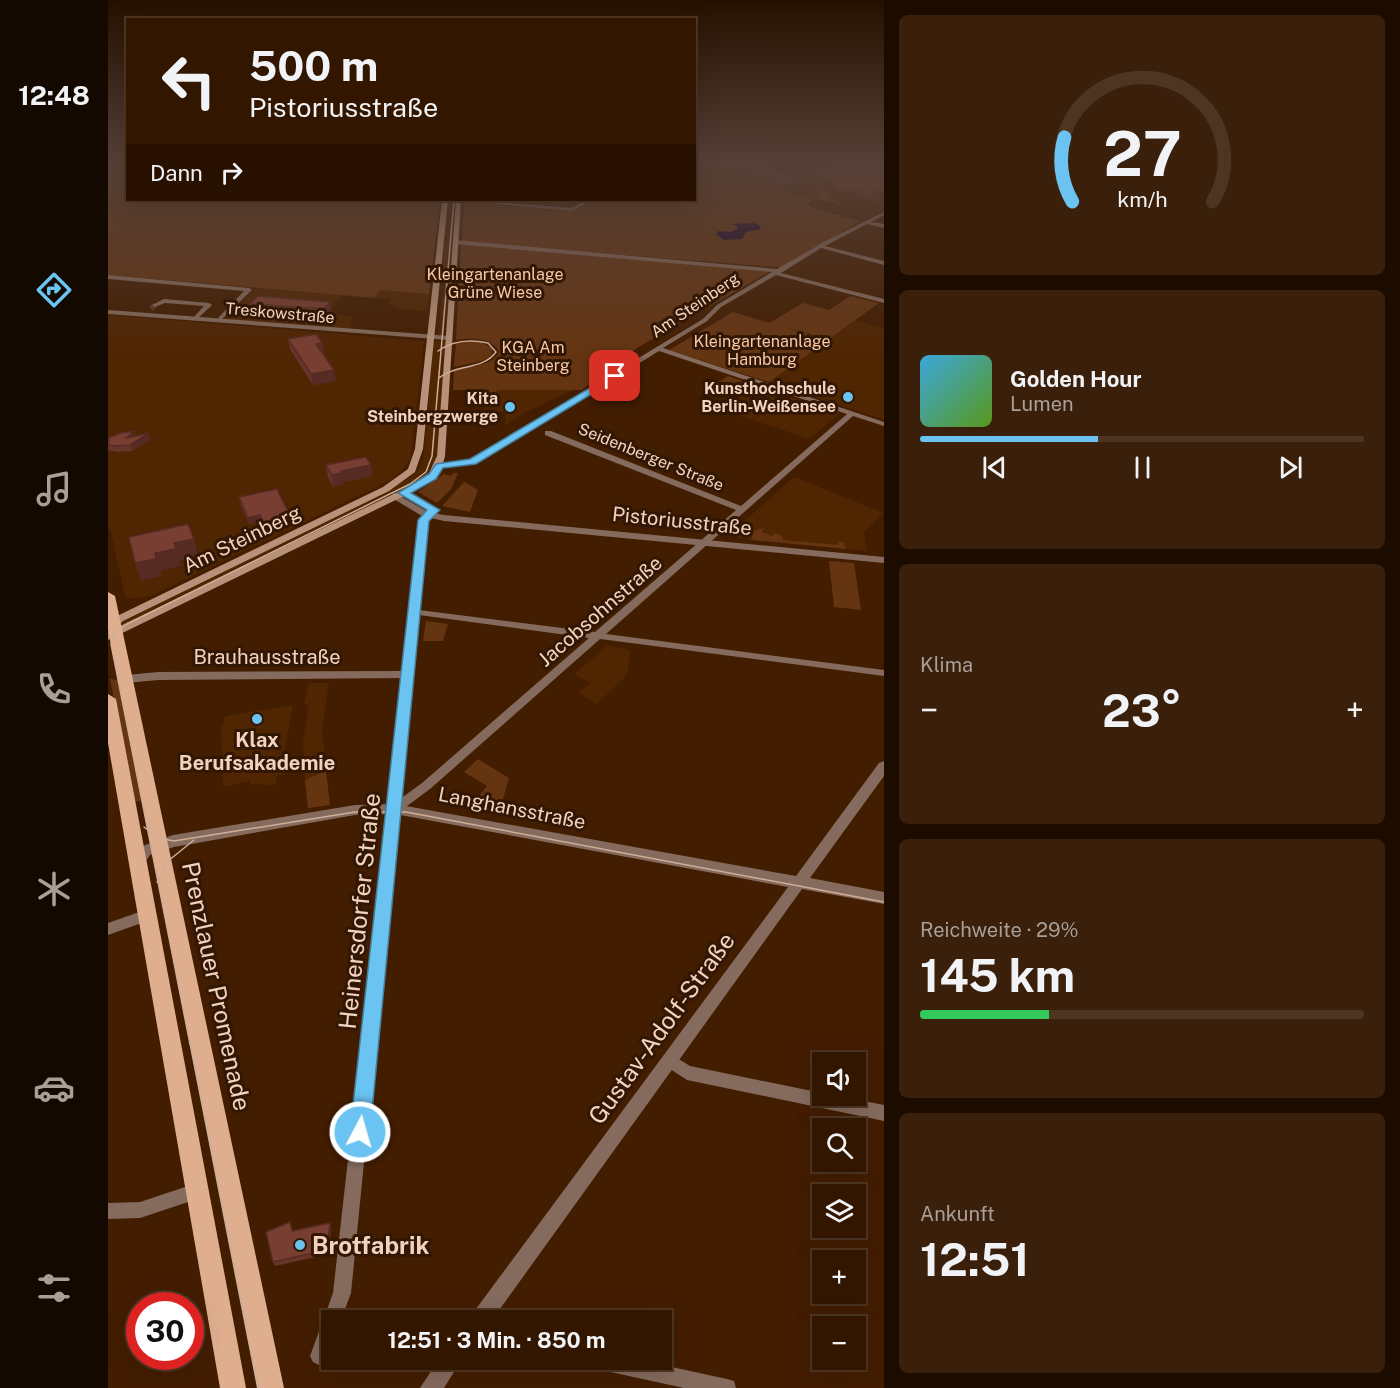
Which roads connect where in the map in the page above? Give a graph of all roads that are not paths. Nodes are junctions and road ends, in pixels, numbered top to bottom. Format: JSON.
{"nodes":[{"id":1,"x":442,"y":227,"type":"edge"},
{"id":2,"x":456,"y":227,"type":"edge"},
{"id":3,"x":857,"y":227,"type":"edge"},
{"id":4,"x":441,"y":239,"type":"junction"},
{"id":5,"x":455,"y":241,"type":"junction"},
{"id":6,"x":820,"y":246,"type":"junction"},
{"id":7,"x":884,"y":263,"type":"edge"},
{"id":8,"x":778,"y":272,"type":"junction"},
{"id":9,"x":108,"y":277,"type":"edge"},
{"id":10,"x":884,"y":301,"type":"edge"},
{"id":11,"x":150,"y":310,"type":"junction"},
{"id":12,"x":108,"y":312,"type":"edge"},
{"id":13,"x":221,"y":318,"type":"dead end"},
{"id":14,"x":195,"y":319,"type":"junction"},
{"id":15,"x":430,"y":338,"type":"junction"},
{"id":16,"x":449,"y":338,"type":"junction"},
{"id":17,"x":660,"y":349,"type":"junction"},
{"id":18,"x":852,"y":413,"type":"junction"},
{"id":19,"x":884,"y":424,"type":"edge"},
{"id":20,"x":548,"y":433,"type":"dead end"},
{"id":21,"x":440,"y":466,"type":"junction"},
{"id":22,"x":394,"y":492,"type":"junction"},
{"id":23,"x":742,"y":509,"type":"junction"},
{"id":24,"x":431,"y":512,"type":"junction"},
{"id":25,"x":706,"y":542,"type":"junction"},
{"id":26,"x":884,"y":560,"type":"edge"},
{"id":27,"x":108,"y":596,"type":"edge"},
{"id":28,"x":415,"y":612,"type":"junction"},
{"id":29,"x":112,"y":630,"type":"edge"},
{"id":30,"x":601,"y":635,"type":"junction"},
{"id":31,"x":884,"y":673,"type":"edge"},
{"id":32,"x":408,"y":674,"type":"junction"},
{"id":33,"x":126,"y":679,"type":"junction"},
{"id":34,"x":108,"y":699,"type":"edge"},
{"id":35,"x":884,"y":766,"type":"edge"},
{"id":36,"x":395,"y":809,"type":"junction"},
{"id":37,"x":159,"y":844,"type":"junction"},
{"id":38,"x":138,"y":861,"type":"junction"},
{"id":39,"x":798,"y":882,"type":"junction"},
{"id":40,"x":884,"y":898,"type":"edge"},
{"id":41,"x":148,"y":915,"type":"junction"},
{"id":42,"x":108,"y":929,"type":"edge"},
{"id":43,"x":669,"y":1060,"type":"junction"},
{"id":44,"x":884,"y":1113,"type":"edge"},
{"id":45,"x":197,"y":1191,"type":"junction"},
{"id":46,"x":108,"y":1211,"type":"edge"},
{"id":47,"x":336,"y":1310,"type":"edge"},
{"id":48,"x":487,"y":1310,"type":"edge"},
{"id":49,"x":321,"y":1351,"type":"edge"},
{"id":50,"x":319,"y":1356,"type":"dead end"},
{"id":51,"x":444,"y":1370,"type":"edge"},
{"id":52,"x":643,"y":1370,"type":"edge"},
{"id":53,"x":233,"y":1388,"type":"edge"},
{"id":54,"x":271,"y":1388,"type":"edge"},
{"id":55,"x":431,"y":1388,"type":"edge"},
{"id":56,"x":727,"y":1388,"type":"edge"}],
"edges":[{"from":1,"to":4,"type":"main road"},
{"from":2,"to":5,"type":"main road"},
{"from":3,"to":6,"type":"street","name":"Am Steinberg"},
{"from":4,"to":5,"type":"main road"},
{"from":4,"to":15,"type":"main road"},
{"from":5,"to":8,"type":"street"},
{"from":5,"to":16,"type":"main road"},
{"from":6,"to":7,"type":"street"},
{"from":6,"to":8,"type":"street","name":"Am Steinberg"},
{"from":8,"to":10,"type":"street"},
{"from":8,"to":17,"type":"street","name":"Am Steinberg"},
{"from":9,"to":13,"type":"street"},
{"from":11,"to":12,"type":"street","name":"Treskowstraße"},
{"from":11,"to":14,"type":"street","name":"Treskowstraße"},
{"from":11,"to":14,"type":"street"},
{"from":14,"to":15,"type":"street","name":"Treskowstraße"},
{"from":15,"to":16,"type":"street","name":"Treskowstraße"},
{"from":15,"to":22,"type":"main road"},
{"from":16,"to":21,"type":"main road"},
{"from":17,"to":18,"type":"street"},
{"from":17,"to":21,"type":"street","name":"Am Steinberg"},
{"from":18,"to":19,"type":"street"},
{"from":18,"to":23,"type":"street","name":"Jacobsohnstraße"},
{"from":20,"to":23,"type":"street","name":"Seidenberger Straße"},
{"from":21,"to":22,"type":"main road","name":"Am Steinberg"},
{"from":22,"to":24,"type":"street","name":"Pistoriusstraße"},
{"from":22,"to":29,"type":"main road","name":"Am Steinberg"},
{"from":23,"to":25,"type":"street","name":"Jacobsohnstraße"},
{"from":24,"to":25,"type":"street","name":"Pistoriusstraße"},
{"from":24,"to":28,"type":"street","name":"Heinersdorfer Straße"},
{"from":25,"to":26,"type":"street","name":"Pistoriusstraße"},
{"from":25,"to":30,"type":"street","name":"Jacobsohnstraße"},
{"from":27,"to":29,"type":"main road","name":"Prenzlauer Promenade"},
{"from":28,"to":30,"type":"street"},
{"from":28,"to":32,"type":"street","name":"Heinersdorfer Straße"},
{"from":29,"to":33,"type":"main road","name":"Prenzlauer Promenade"},
{"from":30,"to":31,"type":"street"},
{"from":30,"to":36,"type":"street","name":"Jacobsohnstraße"},
{"from":32,"to":33,"type":"street","name":"Brauhausstraße"},
{"from":32,"to":36,"type":"street","name":"Heinersdorfer Straße"},
{"from":33,"to":37,"type":"main road","name":"Prenzlauer Promenade"},
{"from":34,"to":38,"type":"main road"},
{"from":35,"to":39,"type":"street","name":"Gustav-Adolf-Straße"},
{"from":36,"to":37,"type":"street","name":"Langhansstraße"},
{"from":36,"to":39,"type":"street","name":"Langhansstraße"},
{"from":36,"to":47,"type":"street","name":"Heinersdorfer Straße"},
{"from":37,"to":38,"type":"street","name":"Langhansstraße"},
{"from":37,"to":54,"type":"main road","name":"Prenzlauer Promenade"},
{"from":38,"to":41,"type":"main road"},
{"from":39,"to":40,"type":"street","name":"Langhansstraße"},
{"from":39,"to":43,"type":"street","name":"Gustav-Adolf-Straße"},
{"from":41,"to":42,"type":"street"},
{"from":41,"to":45,"type":"main road"},
{"from":43,"to":44,"type":"street"},
{"from":43,"to":48,"type":"street","name":"Gustav-Adolf-Straße"},
{"from":45,"to":46,"type":"street"},
{"from":45,"to":53,"type":"main road"},
{"from":49,"to":50,"type":"street","name":"Heinersdorfer Straße"},
{"from":51,"to":55,"type":"street"},
{"from":52,"to":56,"type":"street"}]}
